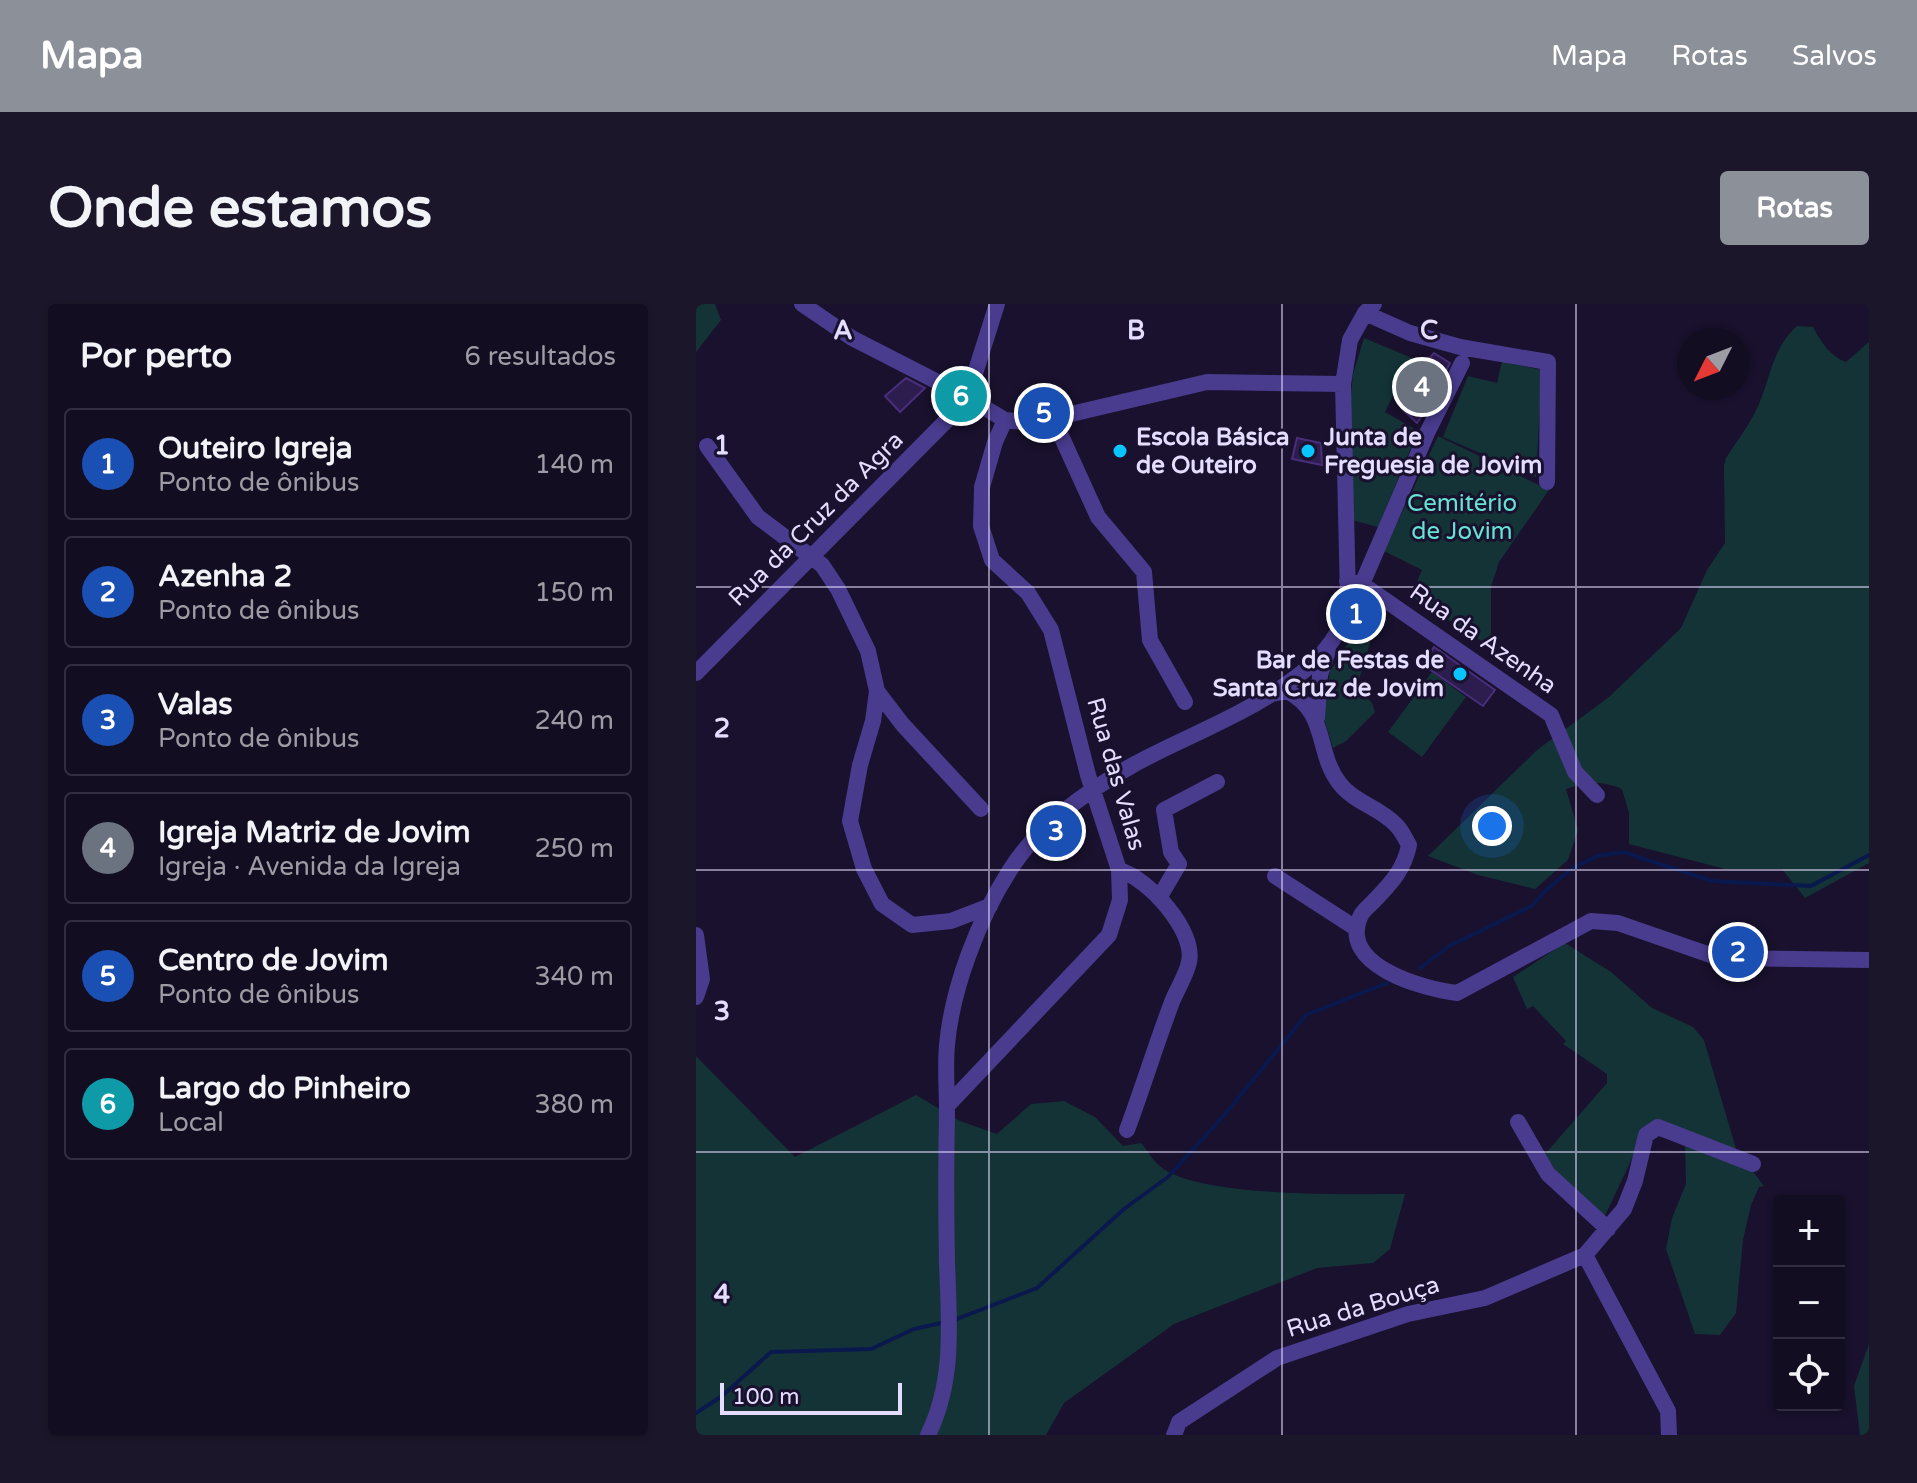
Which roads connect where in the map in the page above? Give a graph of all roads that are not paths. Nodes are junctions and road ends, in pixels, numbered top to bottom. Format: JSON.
{"nodes":[{"id":1,"x":802,"y":304,"type":"edge"},
{"id":2,"x":997,"y":304,"type":"edge"},
{"id":3,"x":1370,"y":308,"type":"edge"},
{"id":4,"x":1462,"y":363,"type":"dead end"},
{"id":5,"x":1343,"y":384,"type":"junction"},
{"id":6,"x":967,"y":397,"type":"junction"},
{"id":7,"x":1053,"y":418,"type":"junction"},
{"id":8,"x":1005,"y":420,"type":"junction"},
{"id":9,"x":707,"y":446,"type":"dead end"},
{"id":10,"x":1547,"y":482,"type":"dead end"},
{"id":11,"x":813,"y":556,"type":"junction"},
{"id":12,"x":1355,"y":582,"type":"junction"},
{"id":13,"x":1329,"y":648,"type":"junction"},
{"id":14,"x":696,"y":673,"type":"edge"},
{"id":15,"x":1298,"y":675,"type":"junction"},
{"id":16,"x":1319,"y":688,"type":"junction"},
{"id":17,"x":877,"y":691,"type":"junction"},
{"id":18,"x":1266,"y":696,"type":"junction"},
{"id":19,"x":1298,"y":698,"type":"junction"},
{"id":20,"x":1185,"y":702,"type":"dead end"},
{"id":21,"x":1319,"y":728,"type":"junction"},
{"id":22,"x":1217,"y":782,"type":"dead end"},
{"id":23,"x":1093,"y":790,"type":"junction"},
{"id":24,"x":1597,"y":795,"type":"dead end"},
{"id":25,"x":981,"y":809,"type":"dead end"},
{"id":26,"x":1119,"y":870,"type":"junction"},
{"id":27,"x":1275,"y":876,"type":"dead end"},
{"id":28,"x":1159,"y":898,"type":"junction"},
{"id":29,"x":990,"y":906,"type":"junction"},
{"id":30,"x":1357,"y":929,"type":"junction"},
{"id":31,"x":696,"y":935,"type":"edge"},
{"id":32,"x":1869,"y":960,"type":"edge"},
{"id":33,"x":696,"y":997,"type":"edge"},
{"id":34,"x":947,"y":1106,"type":"junction"},
{"id":35,"x":1518,"y":1122,"type":"dead end"},
{"id":36,"x":1127,"y":1130,"type":"dead end"},
{"id":37,"x":1753,"y":1164,"type":"dead end"},
{"id":38,"x":1608,"y":1229,"type":"junction"},
{"id":39,"x":1585,"y":1255,"type":"junction"},
{"id":40,"x":928,"y":1435,"type":"edge"},
{"id":41,"x":1174,"y":1435,"type":"edge"},
{"id":42,"x":1669,"y":1435,"type":"edge"}],
"edges":[{"from":1,"to":6,"type":"street"},
{"from":2,"to":6,"type":"street"},
{"from":3,"to":5,"type":"street"},
{"from":3,"to":10,"type":"street"},
{"from":4,"to":12,"type":"street"},
{"from":5,"to":7,"type":"street"},
{"from":5,"to":12,"type":"street"},
{"from":6,"to":8,"type":"street"},
{"from":6,"to":11,"type":"street","name":"Rua da Cruz da Agra"},
{"from":7,"to":8,"type":"street"},
{"from":7,"to":20,"type":"street"},
{"from":8,"to":23,"type":"street","name":"Rua das Valas"},
{"from":9,"to":11,"type":"street"},
{"from":11,"to":14,"type":"street","name":"Rua da Cruz da Agra"},
{"from":11,"to":17,"type":"street"},
{"from":12,"to":13,"type":"street"},
{"from":12,"to":24,"type":"street","name":"Rua da Azenha"},
{"from":13,"to":15,"type":"street"},
{"from":13,"to":16,"type":"street"},
{"from":15,"to":16,"type":"street"},
{"from":15,"to":18,"type":"street"},
{"from":15,"to":19,"type":"street"},
{"from":16,"to":19,"type":"street"},
{"from":16,"to":21,"type":"street"},
{"from":17,"to":25,"type":"street"},
{"from":17,"to":29,"type":"street"},
{"from":18,"to":19,"type":"street"},
{"from":18,"to":23,"type":"street"},
{"from":19,"to":21,"type":"street"},
{"from":21,"to":30,"type":"street"},
{"from":22,"to":28,"type":"street"},
{"from":23,"to":26,"type":"street","name":"Rua das Valas"},
{"from":23,"to":29,"type":"street"},
{"from":26,"to":28,"type":"street"},
{"from":26,"to":34,"type":"street","name":"Rua das Valas"},
{"from":27,"to":30,"type":"street"},
{"from":28,"to":36,"type":"street"},
{"from":29,"to":34,"type":"street"},
{"from":30,"to":32,"type":"street"},
{"from":31,"to":33,"type":"street"},
{"from":34,"to":40,"type":"street"},
{"from":35,"to":38,"type":"street"},
{"from":37,"to":38,"type":"street"},
{"from":38,"to":39,"type":"street"},
{"from":39,"to":41,"type":"street","name":"Rua da Bouça"},
{"from":39,"to":42,"type":"street"}]}
